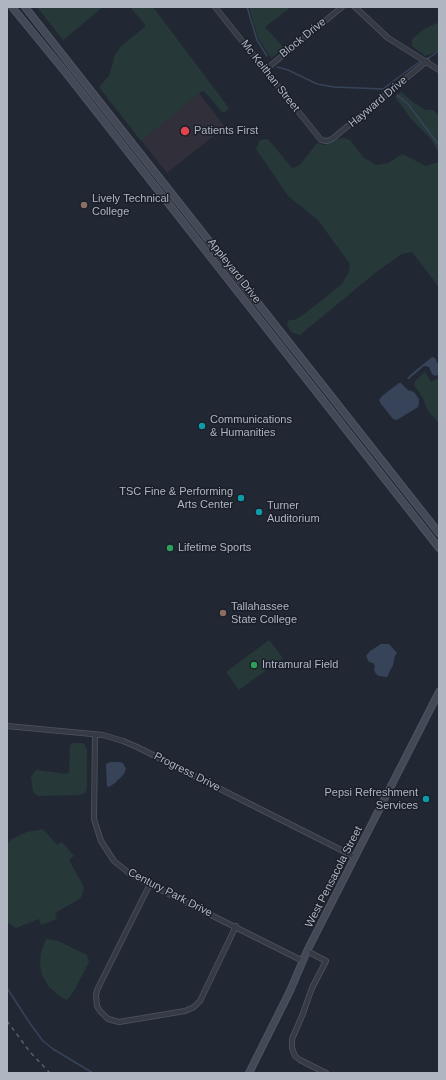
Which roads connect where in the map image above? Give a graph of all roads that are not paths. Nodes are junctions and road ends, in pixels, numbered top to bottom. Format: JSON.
{"nodes":[{"id":1,"x":12,"y":7,"type":"edge"},
{"id":2,"x":25,"y":7,"type":"edge"},
{"id":3,"x":215,"y":7,"type":"edge"},
{"id":4,"x":342,"y":7,"type":"edge"},
{"id":5,"x":354,"y":7,"type":"edge"},
{"id":6,"x":427,"y":61,"type":"junction"},
{"id":7,"x":264,"y":70,"type":"junction"},
{"id":8,"x":439,"y":70,"type":"edge"},
{"id":9,"x":327,"y":141,"type":"joint"},
{"id":10,"x":439,"y":533,"type":"edge"},
{"id":11,"x":439,"y":548,"type":"edge"},
{"id":12,"x":439,"y":692,"type":"edge"},
{"id":13,"x":7,"y":726,"type":"edge"},
{"id":14,"x":95,"y":734,"type":"junction"},
{"id":15,"x":355,"y":857,"type":"junction"},
{"id":16,"x":150,"y":884,"type":"junction"},
{"id":17,"x":236,"y":926,"type":"junction"},
{"id":18,"x":307,"y":951,"type":"junction"},
{"id":19,"x":303,"y":961,"type":"junction"},
{"id":20,"x":249,"y":1073,"type":"edge"},
{"id":21,"x":326,"y":1073,"type":"edge"}],
"edges":[{"from":1,"to":11,"type":"main road","name":"Appleyard Drive"},
{"from":2,"to":10,"type":"main road","name":"Appleyard Drive"},
{"from":3,"to":7,"type":"street","name":"Mc Keithan Street"},
{"from":4,"to":7,"type":"street","name":"Block Drive"},
{"from":5,"to":6,"type":"street"},
{"from":6,"to":8,"type":"street"},
{"from":6,"to":9,"type":"street","name":"Hayward Drive"},
{"from":7,"to":9,"type":"street","name":"Mc Keithan Street"},
{"from":12,"to":15,"type":"main road","name":"West Pensacola Street"},
{"from":13,"to":14,"type":"street","name":"Progress Drive"},
{"from":14,"to":15,"type":"street","name":"Progress Drive"},
{"from":14,"to":16,"type":"street","name":"Century Park Drive"},
{"from":15,"to":18,"type":"main road","name":"West Pensacola Street"},
{"from":16,"to":17,"type":"street","name":"Century Park Drive"},
{"from":16,"to":17,"type":"street"},
{"from":17,"to":19,"type":"street","name":"Century Park Drive"},
{"from":18,"to":19,"type":"main road","name":"West Pensacola Street"},
{"from":18,"to":21,"type":"street"},
{"from":19,"to":20,"type":"main road","name":"West Pensacola Street"}]}
